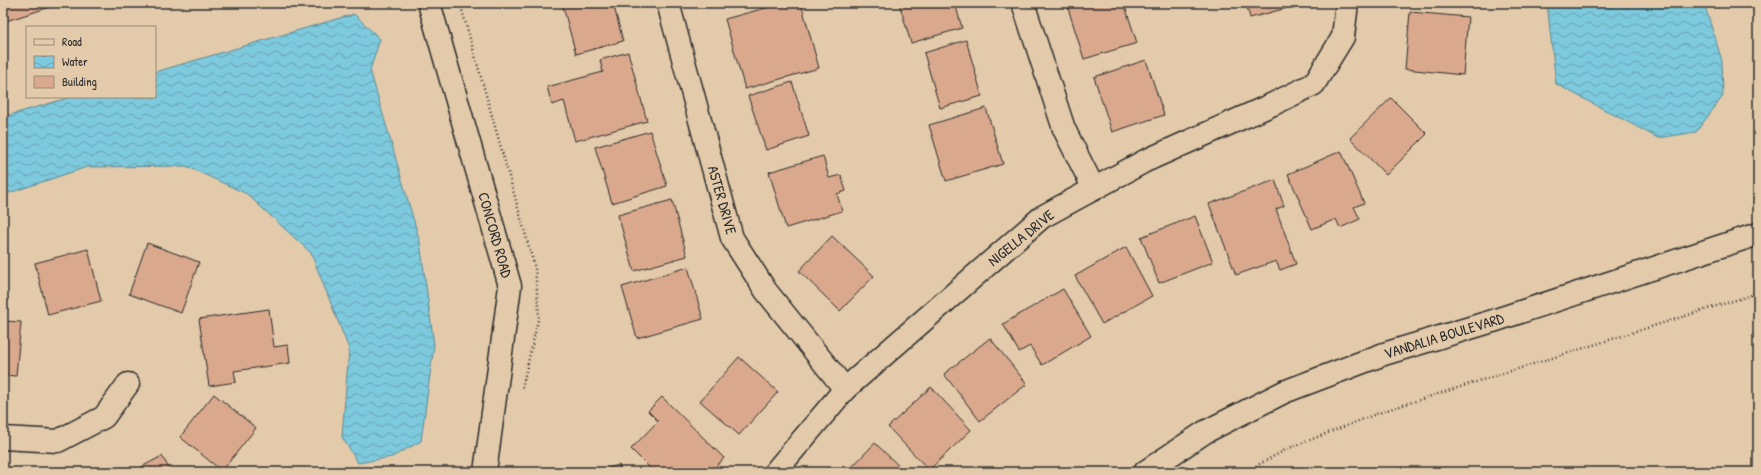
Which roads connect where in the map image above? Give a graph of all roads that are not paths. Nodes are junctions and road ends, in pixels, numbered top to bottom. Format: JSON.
{"nodes":[{"id":1,"x":430,"y":3,"type":"edge"},
{"id":2,"x":668,"y":3,"type":"edge"},
{"id":3,"x":1023,"y":3,"type":"edge"},
{"id":4,"x":1346,"y":3,"type":"edge"},
{"id":5,"x":1094,"y":189,"type":"junction"},
{"id":6,"x":1758,"y":234,"type":"edge"},
{"id":7,"x":128,"y":384,"type":"dead end"},
{"id":8,"x":845,"y":389,"type":"junction"},
{"id":9,"x":3,"y":438,"type":"edge"},
{"id":10,"x":485,"y":472,"type":"edge"},
{"id":11,"x":775,"y":472,"type":"edge"},
{"id":12,"x":1145,"y":472,"type":"edge"}],
"edges":[{"from":1,"to":10,"type":"street","name":"CONCORD ROAD"},
{"from":2,"to":8,"type":"street","name":"ASTER DRIVE"},
{"from":3,"to":5,"type":"street"},
{"from":4,"to":5,"type":"street","name":"NIGELLA DRIVE"},
{"from":5,"to":8,"type":"street","name":"NIGELLA DRIVE"},
{"from":6,"to":12,"type":"street","name":"VANDALIA BOULEVARD"},
{"from":7,"to":9,"type":"street"},
{"from":8,"to":11,"type":"street","name":"NIGELLA DRIVE"}]}
